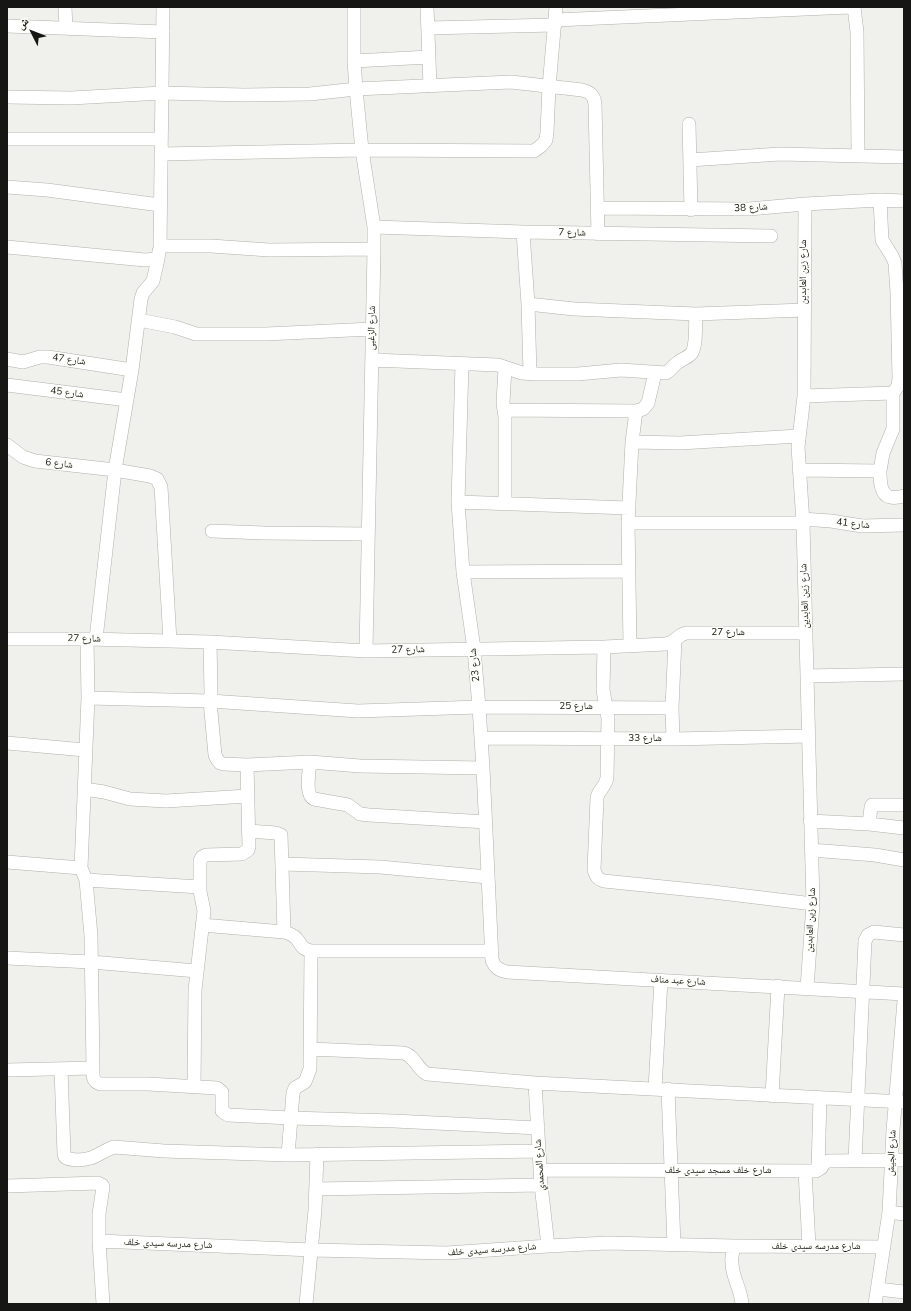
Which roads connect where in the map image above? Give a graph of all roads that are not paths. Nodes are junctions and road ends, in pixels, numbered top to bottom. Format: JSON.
{"nodes":[{"id":1,"x":64,"y":7,"type":"edge"},
{"id":2,"x":163,"y":7,"type":"edge"},
{"id":3,"x":354,"y":7,"type":"edge"},
{"id":4,"x":427,"y":7,"type":"edge"},
{"id":5,"x":556,"y":7,"type":"edge"},
{"id":6,"x":850,"y":7,"type":"edge"},
{"id":7,"x":854,"y":7,"type":"edge"},
{"id":8,"x":555,"y":23,"type":"junction"},
{"id":9,"x":7,"y":26,"type":"edge"},
{"id":10,"x":66,"y":28,"type":"junction"},
{"id":11,"x":428,"y":28,"type":"junction"},
{"id":12,"x":162,"y":32,"type":"junction"},
{"id":13,"x":429,"y":57,"type":"junction"},
{"id":14,"x":354,"y":62,"type":"junction"},
{"id":15,"x":430,"y":86,"type":"junction"},
{"id":16,"x":549,"y":87,"type":"junction"},
{"id":17,"x":356,"y":88,"type":"junction"},
{"id":18,"x":162,"y":93,"type":"junction"},
{"id":19,"x":7,"y":97,"type":"edge"},
{"id":20,"x":689,"y":124,"type":"dead end"},
{"id":21,"x":7,"y":139,"type":"edge"},
{"id":22,"x":161,"y":139,"type":"junction"},
{"id":23,"x":362,"y":150,"type":"junction"},
{"id":24,"x":161,"y":154,"type":"junction"},
{"id":25,"x":858,"y":156,"type":"junction"},
{"id":26,"x":904,"y":158,"type":"edge"},
{"id":27,"x":690,"y":160,"type":"junction"},
{"id":28,"x":7,"y":187,"type":"edge"},
{"id":29,"x":880,"y":200,"type":"junction"},
{"id":30,"x":904,"y":201,"type":"edge"},
{"id":31,"x":805,"y":204,"type":"junction"},
{"id":32,"x":160,"y":205,"type":"junction"},
{"id":33,"x":597,"y":208,"type":"junction"},
{"id":34,"x":691,"y":210,"type":"junction"},
{"id":35,"x":374,"y":228,"type":"junction"},
{"id":36,"x":523,"y":232,"type":"junction"},
{"id":37,"x":598,"y":234,"type":"junction"},
{"id":38,"x":771,"y":236,"type":"dead end"},
{"id":39,"x":160,"y":246,"type":"junction"},
{"id":40,"x":7,"y":247,"type":"edge"},
{"id":41,"x":374,"y":249,"type":"junction"},
{"id":42,"x":158,"y":259,"type":"junction"},
{"id":43,"x":528,"y":304,"type":"junction"},
{"id":44,"x":804,"y":310,"type":"junction"},
{"id":45,"x":696,"y":314,"type":"junction"},
{"id":46,"x":139,"y":320,"type":"junction"},
{"id":47,"x":372,"y":329,"type":"junction"},
{"id":48,"x":901,"y":350,"type":"edge"},
{"id":49,"x":7,"y":359,"type":"edge"},
{"id":50,"x":372,"y":360,"type":"junction"},
{"id":51,"x":462,"y":364,"type":"junction"},
{"id":52,"x":505,"y":368,"type":"junction"},
{"id":53,"x":132,"y":370,"type":"junction"},
{"id":54,"x":655,"y":373,"type":"junction"},
{"id":55,"x":530,"y":374,"type":"junction"},
{"id":56,"x":7,"y":385,"type":"edge"},
{"id":57,"x":893,"y":393,"type":"junction"},
{"id":58,"x":804,"y":396,"type":"junction"},
{"id":59,"x":127,"y":400,"type":"junction"},
{"id":60,"x":504,"y":410,"type":"junction"},
{"id":61,"x":636,"y":411,"type":"junction"},
{"id":62,"x":799,"y":436,"type":"junction"},
{"id":63,"x":632,"y":442,"type":"junction"},
{"id":64,"x":7,"y":445,"type":"edge"},
{"id":65,"x":115,"y":470,"type":"junction"},
{"id":66,"x":799,"y":470,"type":"junction"},
{"id":67,"x":880,"y":471,"type":"junction"},
{"id":68,"x":904,"y":496,"type":"edge"},
{"id":69,"x":458,"y":502,"type":"junction"},
{"id":70,"x":505,"y":504,"type":"junction"},
{"id":71,"x":629,"y":508,"type":"junction"},
{"id":72,"x":803,"y":521,"type":"junction"},
{"id":73,"x":628,"y":523,"type":"junction"},
{"id":74,"x":904,"y":526,"type":"edge"},
{"id":75,"x":212,"y":531,"type":"dead end"},
{"id":76,"x":368,"y":534,"type":"junction"},
{"id":77,"x":629,"y":571,"type":"junction"},
{"id":78,"x":463,"y":572,"type":"junction"},
{"id":79,"x":806,"y":633,"type":"junction"},
{"id":80,"x":7,"y":639,"type":"edge"},
{"id":81,"x":92,"y":639,"type":"junction"},
{"id":82,"x":675,"y":640,"type":"junction"},
{"id":83,"x":170,"y":641,"type":"junction"},
{"id":84,"x":210,"y":642,"type":"junction"},
{"id":85,"x":630,"y":645,"type":"junction"},
{"id":86,"x":604,"y":647,"type":"junction"},
{"id":87,"x":474,"y":649,"type":"junction"},
{"id":88,"x":366,"y":651,"type":"junction"},
{"id":89,"x":904,"y":674,"type":"edge"},
{"id":90,"x":807,"y":676,"type":"junction"},
{"id":91,"x":88,"y":698,"type":"junction"},
{"id":92,"x":210,"y":701,"type":"junction"},
{"id":93,"x":479,"y":707,"type":"junction"},
{"id":94,"x":606,"y":708,"type":"junction"},
{"id":95,"x":672,"y":708,"type":"junction"},
{"id":96,"x":808,"y":736,"type":"junction"},
{"id":97,"x":481,"y":738,"type":"junction"},
{"id":98,"x":608,"y":739,"type":"junction"},
{"id":99,"x":673,"y":739,"type":"junction"},
{"id":100,"x":7,"y":743,"type":"edge"},
{"id":101,"x":85,"y":750,"type":"junction"},
{"id":102,"x":310,"y":762,"type":"junction"},
{"id":103,"x":247,"y":765,"type":"junction"},
{"id":104,"x":483,"y":768,"type":"junction"},
{"id":105,"x":84,"y":789,"type":"junction"},
{"id":106,"x":248,"y":796,"type":"junction"},
{"id":107,"x":904,"y":805,"type":"edge"},
{"id":108,"x":810,"y":821,"type":"junction"},
{"id":109,"x":486,"y":822,"type":"junction"},
{"id":110,"x":869,"y":824,"type":"junction"},
{"id":111,"x":904,"y":828,"type":"edge"},
{"id":112,"x":248,"y":831,"type":"junction"},
{"id":113,"x":811,"y":850,"type":"junction"},
{"id":114,"x":904,"y":860,"type":"edge"},
{"id":115,"x":7,"y":862,"type":"edge"},
{"id":116,"x":283,"y":864,"type":"junction"},
{"id":117,"x":81,"y":868,"type":"junction"},
{"id":118,"x":488,"y":877,"type":"junction"},
{"id":119,"x":86,"y":880,"type":"junction"},
{"id":120,"x":200,"y":887,"type":"junction"},
{"id":121,"x":813,"y":904,"type":"junction"},
{"id":122,"x":202,"y":925,"type":"junction"},
{"id":123,"x":284,"y":932,"type":"junction"},
{"id":124,"x":904,"y":935,"type":"edge"},
{"id":125,"x":311,"y":951,"type":"junction"},
{"id":126,"x":492,"y":951,"type":"junction"},
{"id":127,"x":7,"y":958,"type":"edge"},
{"id":128,"x":91,"y":962,"type":"junction"},
{"id":129,"x":495,"y":967,"type":"joint"},
{"id":130,"x":197,"y":971,"type":"junction"},
{"id":131,"x":661,"y":980,"type":"junction"},
{"id":132,"x":778,"y":986,"type":"junction"},
{"id":133,"x":806,"y":988,"type":"junction"},
{"id":134,"x":863,"y":991,"type":"junction"},
{"id":135,"x":904,"y":994,"type":"edge"},
{"id":136,"x":904,"y":1000,"type":"edge"},
{"id":137,"x":310,"y":1049,"type":"junction"},
{"id":138,"x":93,"y":1068,"type":"junction"},
{"id":139,"x":61,"y":1069,"type":"junction"},
{"id":140,"x":7,"y":1070,"type":"edge"},
{"id":141,"x":535,"y":1083,"type":"junction"},
{"id":142,"x":194,"y":1086,"type":"junction"},
{"id":143,"x":662,"y":1089,"type":"junction"},
{"id":144,"x":772,"y":1096,"type":"junction"},
{"id":145,"x":820,"y":1098,"type":"junction"},
{"id":146,"x":858,"y":1100,"type":"junction"},
{"id":147,"x":900,"y":1102,"type":"edge"},
{"id":148,"x":291,"y":1118,"type":"junction"},
{"id":149,"x":538,"y":1128,"type":"junction"},
{"id":150,"x":898,"y":1131,"type":"edge"},
{"id":151,"x":539,"y":1151,"type":"junction"},
{"id":152,"x":317,"y":1154,"type":"junction"},
{"id":153,"x":288,"y":1155,"type":"junction"},
{"id":154,"x":891,"y":1159,"type":"junction"},
{"id":155,"x":855,"y":1160,"type":"junction"},
{"id":156,"x":904,"y":1160,"type":"edge"},
{"id":157,"x":540,"y":1170,"type":"junction"},
{"id":158,"x":671,"y":1170,"type":"junction"},
{"id":159,"x":811,"y":1171,"type":"junction"},
{"id":160,"x":541,"y":1185,"type":"junction"},
{"id":161,"x":7,"y":1186,"type":"edge"},
{"id":162,"x":316,"y":1189,"type":"junction"},
{"id":163,"x":889,"y":1212,"type":"junction"},
{"id":164,"x":904,"y":1214,"type":"edge"},
{"id":165,"x":99,"y":1241,"type":"junction"},
{"id":166,"x":674,"y":1245,"type":"junction"},
{"id":167,"x":548,"y":1246,"type":"junction"},
{"id":168,"x":734,"y":1246,"type":"junction"},
{"id":169,"x":809,"y":1246,"type":"junction"},
{"id":170,"x":884,"y":1247,"type":"junction"},
{"id":171,"x":312,"y":1250,"type":"junction"},
{"id":172,"x":878,"y":1289,"type":"junction"},
{"id":173,"x":904,"y":1292,"type":"edge"},
{"id":174,"x":103,"y":1304,"type":"edge"},
{"id":175,"x":306,"y":1304,"type":"edge"},
{"id":176,"x":742,"y":1304,"type":"edge"},
{"id":177,"x":875,"y":1304,"type":"edge"}],
"edges":[{"from":1,"to":10,"type":"street"},
{"from":2,"to":12,"type":"street"},
{"from":3,"to":14,"type":"street","name":"شارع الزغبى"},
{"from":4,"to":11,"type":"street"},
{"from":5,"to":8,"type":"street"},
{"from":6,"to":8,"type":"street"},
{"from":7,"to":25,"type":"street"},
{"from":8,"to":11,"type":"street"},
{"from":8,"to":16,"type":"street"},
{"from":9,"to":10,"type":"street"},
{"from":10,"to":12,"type":"street"},
{"from":11,"to":13,"type":"street"},
{"from":12,"to":18,"type":"street"},
{"from":13,"to":14,"type":"street"},
{"from":13,"to":15,"type":"street"},
{"from":14,"to":17,"type":"street","name":"شارع الزغبى"},
{"from":15,"to":16,"type":"street"},
{"from":15,"to":17,"type":"street"},
{"from":16,"to":23,"type":"street"},
{"from":16,"to":33,"type":"street"},
{"from":17,"to":18,"type":"street"},
{"from":17,"to":23,"type":"street","name":"شارع الزغبى"},
{"from":18,"to":19,"type":"street"},
{"from":18,"to":22,"type":"street"},
{"from":20,"to":27,"type":"street"},
{"from":21,"to":22,"type":"street"},
{"from":22,"to":24,"type":"street"},
{"from":23,"to":24,"type":"street"},
{"from":23,"to":35,"type":"street","name":"شارع الزغبى"},
{"from":24,"to":32,"type":"street"},
{"from":25,"to":26,"type":"street"},
{"from":25,"to":27,"type":"street"},
{"from":27,"to":34,"type":"street"},
{"from":28,"to":32,"type":"street"},
{"from":29,"to":30,"type":"street","name":"شارع 38"},
{"from":29,"to":31,"type":"street","name":"شارع 38"},
{"from":29,"to":48,"type":"street"},
{"from":31,"to":34,"type":"street","name":"شارع 38"},
{"from":31,"to":44,"type":"street","name":"شارع زين العابدين"},
{"from":32,"to":39,"type":"street"},
{"from":33,"to":34,"type":"street","name":"شارع 38"},
{"from":33,"to":37,"type":"street"},
{"from":35,"to":36,"type":"street","name":"شارع 7"},
{"from":35,"to":41,"type":"street","name":"شارع الزغبى"},
{"from":36,"to":37,"type":"street","name":"شارع 7"},
{"from":36,"to":43,"type":"street"},
{"from":37,"to":38,"type":"street","name":"شارع 7"},
{"from":39,"to":41,"type":"street"},
{"from":39,"to":42,"type":"street"},
{"from":40,"to":42,"type":"street"},
{"from":41,"to":47,"type":"street","name":"شارع الزغبى"},
{"from":42,"to":46,"type":"street"},
{"from":43,"to":45,"type":"street"},
{"from":43,"to":55,"type":"street"},
{"from":44,"to":45,"type":"street"},
{"from":44,"to":58,"type":"street","name":"شارع زين العابدين"},
{"from":45,"to":54,"type":"street"},
{"from":46,"to":47,"type":"street"},
{"from":46,"to":53,"type":"street"},
{"from":47,"to":50,"type":"street","name":"شارع الزغبى"},
{"from":48,"to":57,"type":"street"},
{"from":49,"to":53,"type":"street","name":"شارع 47"},
{"from":50,"to":51,"type":"street"},
{"from":50,"to":76,"type":"street","name":"شارع الزغبى"},
{"from":51,"to":52,"type":"street"},
{"from":51,"to":69,"type":"street","name":"شارع 23"},
{"from":52,"to":55,"type":"street"},
{"from":52,"to":60,"type":"street"},
{"from":53,"to":59,"type":"street"},
{"from":54,"to":55,"type":"street"},
{"from":54,"to":61,"type":"street"},
{"from":56,"to":59,"type":"street","name":"شارع 45"},
{"from":57,"to":58,"type":"street"},
{"from":57,"to":67,"type":"street"},
{"from":58,"to":62,"type":"street","name":"شارع زين العابدين"},
{"from":59,"to":65,"type":"street"},
{"from":60,"to":61,"type":"street"},
{"from":60,"to":70,"type":"street"},
{"from":61,"to":63,"type":"street"},
{"from":62,"to":63,"type":"street"},
{"from":62,"to":66,"type":"street","name":"شارع زين العابدين"},
{"from":63,"to":71,"type":"street"},
{"from":64,"to":65,"type":"street","name":"شارع 6"},
{"from":65,"to":81,"type":"street"},
{"from":65,"to":83,"type":"street","name":"شارع 6"},
{"from":66,"to":67,"type":"street"},
{"from":66,"to":72,"type":"street","name":"شارع زين العابدين"},
{"from":67,"to":68,"type":"street"},
{"from":69,"to":70,"type":"street"},
{"from":69,"to":78,"type":"street","name":"شارع 23"},
{"from":70,"to":71,"type":"street"},
{"from":71,"to":73,"type":"street"},
{"from":72,"to":73,"type":"street","name":"شارع 41"},
{"from":72,"to":74,"type":"street","name":"شارع 41"},
{"from":72,"to":79,"type":"street","name":"شارع زين العابدين"},
{"from":73,"to":77,"type":"street"},
{"from":75,"to":76,"type":"street"},
{"from":76,"to":88,"type":"street","name":"شارع الزغبى"},
{"from":77,"to":78,"type":"street"},
{"from":77,"to":85,"type":"street"},
{"from":78,"to":87,"type":"street","name":"شارع 23"},
{"from":79,"to":82,"type":"street","name":"شارع 27"},
{"from":79,"to":90,"type":"street","name":"شارع زين العابدين"},
{"from":80,"to":81,"type":"street","name":"شارع 27"},
{"from":81,"to":83,"type":"street","name":"شارع 27"},
{"from":81,"to":91,"type":"street"},
{"from":82,"to":85,"type":"street","name":"شارع 27"},
{"from":82,"to":95,"type":"street"},
{"from":83,"to":84,"type":"street","name":"شارع 27"},
{"from":84,"to":88,"type":"street","name":"شارع 27"},
{"from":84,"to":92,"type":"street"},
{"from":85,"to":86,"type":"street","name":"شارع 27"},
{"from":86,"to":87,"type":"street","name":"شارع 27"},
{"from":86,"to":94,"type":"street"},
{"from":87,"to":88,"type":"street","name":"شارع 27"},
{"from":87,"to":93,"type":"street","name":"شارع 23"},
{"from":89,"to":90,"type":"street"},
{"from":90,"to":96,"type":"street","name":"شارع زين العابدين"},
{"from":91,"to":92,"type":"street","name":"شارع 25"},
{"from":91,"to":101,"type":"street"},
{"from":92,"to":93,"type":"street","name":"شارع 25"},
{"from":92,"to":103,"type":"street"},
{"from":93,"to":94,"type":"street","name":"شارع 25"},
{"from":93,"to":97,"type":"street","name":"شارع 23"},
{"from":94,"to":95,"type":"street","name":"شارع 25"},
{"from":94,"to":98,"type":"street"},
{"from":95,"to":99,"type":"street"},
{"from":96,"to":99,"type":"street","name":"شارع 33"},
{"from":96,"to":108,"type":"street","name":"شارع زين العابدين"},
{"from":97,"to":98,"type":"street","name":"شارع 33"},
{"from":97,"to":104,"type":"street","name":"شارع 23"},
{"from":98,"to":99,"type":"street","name":"شارع 33"},
{"from":98,"to":121,"type":"street"},
{"from":100,"to":101,"type":"street"},
{"from":101,"to":105,"type":"street"},
{"from":102,"to":103,"type":"street"},
{"from":102,"to":104,"type":"street"},
{"from":102,"to":109,"type":"street"},
{"from":103,"to":106,"type":"street"},
{"from":104,"to":109,"type":"street","name":"شارع 23"},
{"from":105,"to":106,"type":"street"},
{"from":105,"to":117,"type":"street"},
{"from":106,"to":112,"type":"street"},
{"from":107,"to":110,"type":"street"},
{"from":108,"to":110,"type":"street"},
{"from":108,"to":113,"type":"street","name":"شارع زين العابدين"},
{"from":109,"to":118,"type":"street","name":"شارع 23"},
{"from":110,"to":111,"type":"street"},
{"from":112,"to":116,"type":"street"},
{"from":112,"to":120,"type":"street"},
{"from":113,"to":114,"type":"street"},
{"from":113,"to":121,"type":"street","name":"شارع زين العابدين"},
{"from":115,"to":117,"type":"street"},
{"from":116,"to":118,"type":"street"},
{"from":116,"to":123,"type":"street"},
{"from":117,"to":119,"type":"street"},
{"from":118,"to":126,"type":"street","name":"شارع 23"},
{"from":119,"to":120,"type":"street"},
{"from":119,"to":128,"type":"street"},
{"from":120,"to":122,"type":"street"},
{"from":121,"to":133,"type":"street","name":"شارع زين العابدين"},
{"from":122,"to":123,"type":"street"},
{"from":122,"to":130,"type":"street"},
{"from":123,"to":125,"type":"street"},
{"from":124,"to":134,"type":"street"},
{"from":125,"to":126,"type":"street"},
{"from":125,"to":137,"type":"street"},
{"from":126,"to":129,"type":"street","name":"شارع 23"},
{"from":127,"to":128,"type":"street"},
{"from":128,"to":130,"type":"street"},
{"from":128,"to":138,"type":"street"},
{"from":129,"to":131,"type":"street","name":"شارع عبد مناف"},
{"from":130,"to":142,"type":"street"},
{"from":131,"to":132,"type":"street","name":"شارع عبد مناف"},
{"from":131,"to":143,"type":"street"},
{"from":132,"to":133,"type":"street","name":"شارع عبد مناف"},
{"from":132,"to":144,"type":"street"},
{"from":133,"to":134,"type":"street","name":"شارع عبد مناف"},
{"from":134,"to":135,"type":"street","name":"شارع عبد مناف"},
{"from":134,"to":146,"type":"street"},
{"from":136,"to":147,"type":"street","name":"شارع الجيش"},
{"from":137,"to":141,"type":"street"},
{"from":137,"to":148,"type":"street"},
{"from":138,"to":139,"type":"street"},
{"from":138,"to":142,"type":"street"},
{"from":139,"to":140,"type":"street"},
{"from":139,"to":153,"type":"street"},
{"from":141,"to":143,"type":"street"},
{"from":141,"to":149,"type":"street","name":"شارع المحمدي"},
{"from":142,"to":148,"type":"street"},
{"from":143,"to":144,"type":"street"},
{"from":143,"to":158,"type":"street"},
{"from":144,"to":145,"type":"street"},
{"from":145,"to":146,"type":"street"},
{"from":145,"to":159,"type":"street"},
{"from":146,"to":147,"type":"street"},
{"from":146,"to":155,"type":"street"},
{"from":147,"to":150,"type":"street","name":"شارع الجيش"},
{"from":148,"to":149,"type":"street"},
{"from":148,"to":153,"type":"street"},
{"from":149,"to":151,"type":"street","name":"شارع المحمدي"},
{"from":150,"to":154,"type":"street","name":"شارع الجيش"},
{"from":151,"to":152,"type":"street"},
{"from":151,"to":157,"type":"street","name":"شارع المحمدي"},
{"from":152,"to":153,"type":"street"},
{"from":152,"to":162,"type":"street"},
{"from":154,"to":155,"type":"street"},
{"from":154,"to":156,"type":"street"},
{"from":154,"to":163,"type":"street","name":"شارع الجيش"},
{"from":155,"to":159,"type":"street"},
{"from":157,"to":158,"type":"street","name":"شارع خلف مسجد سيدى خلف"},
{"from":157,"to":160,"type":"street","name":"شارع المحمدي"},
{"from":158,"to":159,"type":"street","name":"شارع خلف مسجد سيدى خلف"},
{"from":158,"to":166,"type":"street"},
{"from":159,"to":169,"type":"street"},
{"from":160,"to":162,"type":"street"},
{"from":160,"to":167,"type":"street","name":"شارع المحمدي"},
{"from":161,"to":165,"type":"street"},
{"from":162,"to":171,"type":"street"},
{"from":163,"to":164,"type":"street"},
{"from":163,"to":170,"type":"street","name":"شارع الجيش"},
{"from":165,"to":171,"type":"street","name":"شارع مدرسه سيدى خلف"},
{"from":165,"to":174,"type":"street"},
{"from":166,"to":167,"type":"street","name":"شارع مدرسه سيدى خلف"},
{"from":166,"to":168,"type":"street","name":"شارع مدرسه سيدى خلف"},
{"from":167,"to":171,"type":"street","name":"شارع مدرسه سيدى خلف"},
{"from":168,"to":169,"type":"street","name":"شارع مدرسه سيدى خلف"},
{"from":168,"to":176,"type":"street"},
{"from":169,"to":170,"type":"street","name":"شارع مدرسه سيدى خلف"},
{"from":170,"to":172,"type":"street","name":"شارع الجيش"},
{"from":171,"to":175,"type":"street"},
{"from":172,"to":173,"type":"street"},
{"from":172,"to":177,"type":"street","name":"شارع الجيش"}]}
